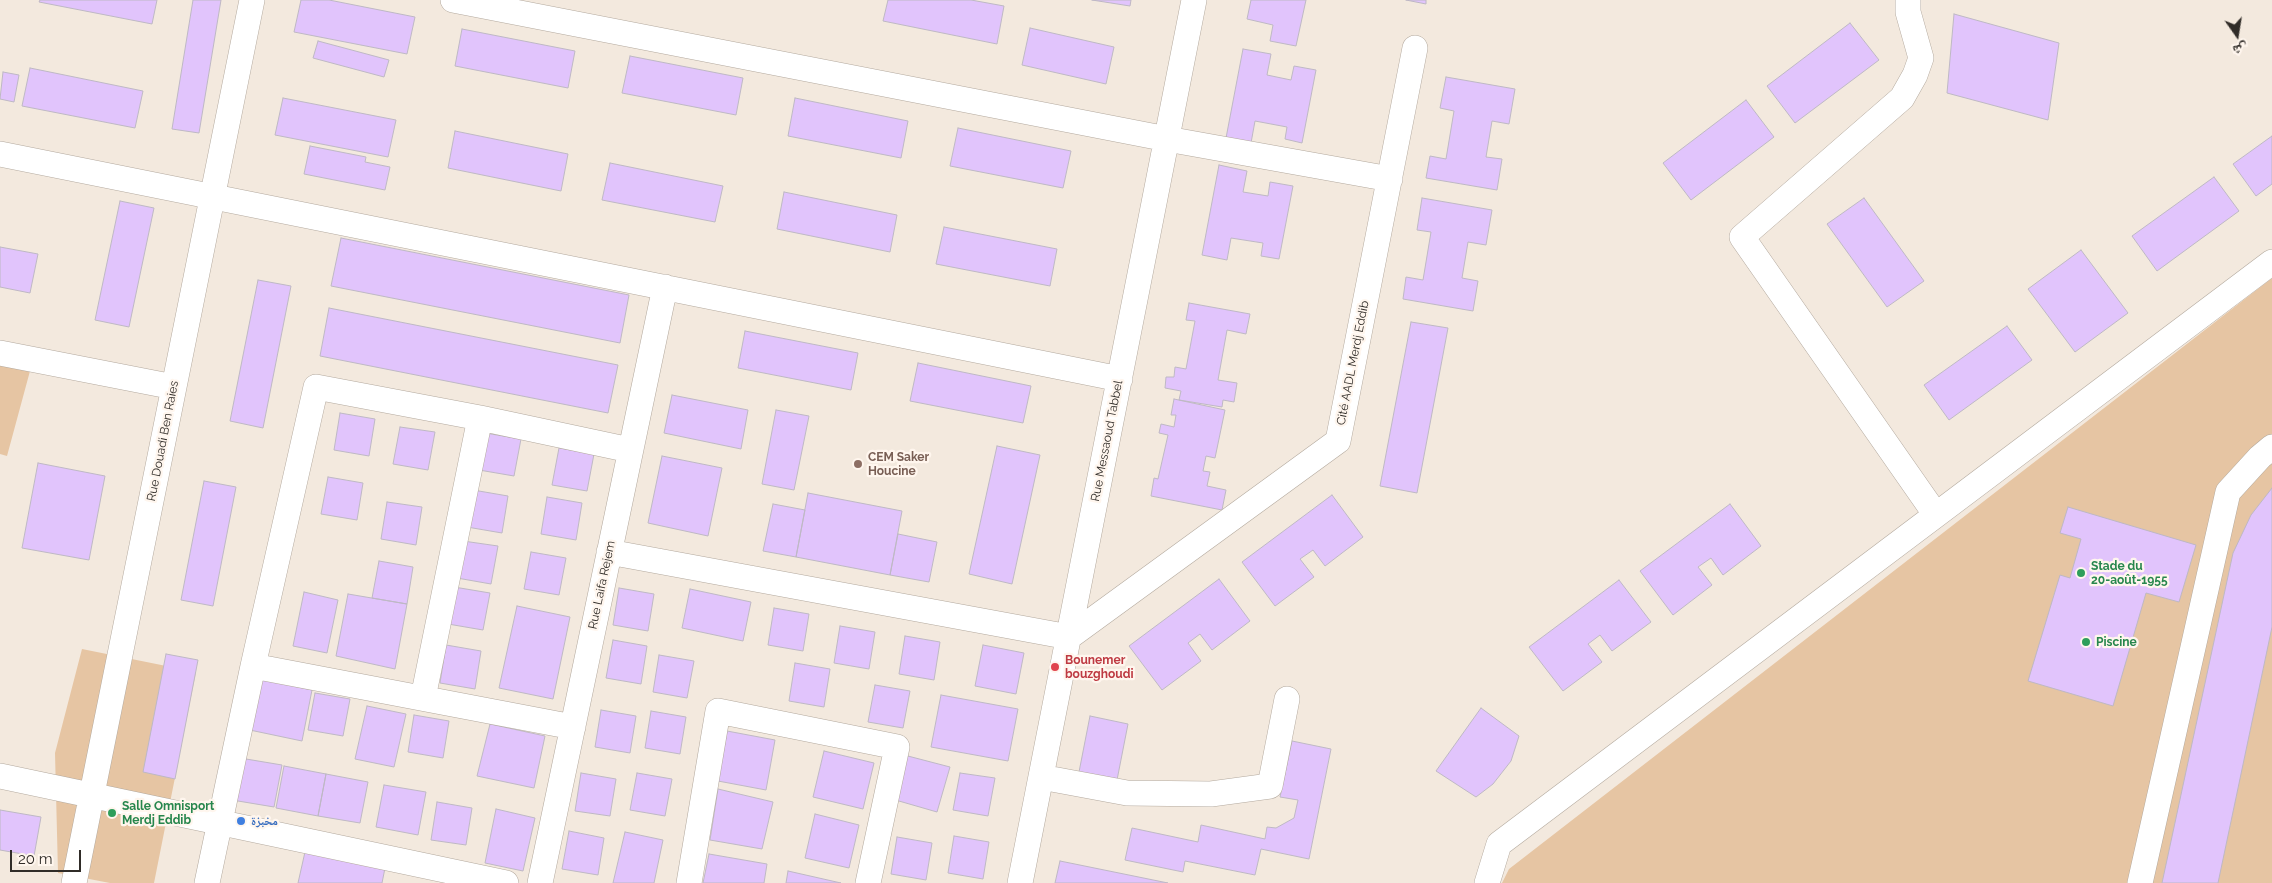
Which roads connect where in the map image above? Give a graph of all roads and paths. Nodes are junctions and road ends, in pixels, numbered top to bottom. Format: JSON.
{"nodes":[{"id":1,"x":252,"y":0,"type":"edge"},
{"id":2,"x":453,"y":0,"type":"edge"},
{"id":3,"x":1194,"y":0,"type":"edge"},
{"id":4,"x":1908,"y":0,"type":"edge"},
{"id":5,"x":1415,"y":48,"type":"dead end"},
{"id":6,"x":1167,"y":139,"type":"junction"},
{"id":7,"x":0,"y":154,"type":"edge"},
{"id":8,"x":1390,"y":179,"type":"junction"},
{"id":9,"x":212,"y":196,"type":"junction"},
{"id":10,"x":2272,"y":262,"type":"edge"},
{"id":11,"x":665,"y":287,"type":"junction"},
{"id":12,"x":0,"y":353,"type":"edge"},
{"id":13,"x":1120,"y":379,"type":"junction"},
{"id":14,"x":174,"y":387,"type":"junction"},
{"id":15,"x":480,"y":418,"type":"junction"},
{"id":16,"x":2272,"y":447,"type":"edge"},
{"id":17,"x":630,"y":450,"type":"junction"},
{"id":18,"x":1936,"y":514,"type":"junction"},
{"id":19,"x":609,"y":552,"type":"junction"},
{"id":20,"x":1069,"y":637,"type":"junction"},
{"id":21,"x":253,"y":666,"type":"junction"},
{"id":22,"x":423,"y":698,"type":"junction"},
{"id":23,"x":1287,"y":698,"type":"dead end"},
{"id":24,"x":572,"y":727,"type":"junction"},
{"id":25,"x":0,"y":776,"type":"edge"},
{"id":26,"x":1041,"y":776,"type":"junction"},
{"id":27,"x":92,"y":795,"type":"junction"},
{"id":28,"x":220,"y":822,"type":"junction"},
{"id":29,"x":74,"y":883,"type":"edge"},
{"id":30,"x":207,"y":883,"type":"edge"},
{"id":31,"x":506,"y":883,"type":"edge"},
{"id":32,"x":540,"y":883,"type":"edge"},
{"id":33,"x":689,"y":883,"type":"edge"},
{"id":34,"x":868,"y":883,"type":"edge"},
{"id":35,"x":1020,"y":883,"type":"edge"},
{"id":36,"x":1487,"y":883,"type":"edge"},
{"id":37,"x":2140,"y":883,"type":"edge"}],
"edges":[{"from":1,"to":9,"type":"street","name":"Rue Douadi Ben Raies"},
{"from":2,"to":6,"type":"street"},
{"from":3,"to":6,"type":"street","name":"Rue Messaoud Tabbel"},
{"from":4,"to":18,"type":"street"},
{"from":5,"to":8,"type":"street","name":"Cité AADL Merdj Eddib"},
{"from":6,"to":8,"type":"street"},
{"from":6,"to":13,"type":"street","name":"Rue Messaoud Tabbel"},
{"from":7,"to":9,"type":"street"},
{"from":8,"to":20,"type":"street","name":"Cité AADL Merdj Eddib"},
{"from":9,"to":11,"type":"street"},
{"from":9,"to":14,"type":"street","name":"Rue Douadi Ben Raies"},
{"from":10,"to":18,"type":"street"},
{"from":11,"to":13,"type":"street"},
{"from":11,"to":17,"type":"street","name":"Rue Laifa Rejem"},
{"from":12,"to":14,"type":"street"},
{"from":13,"to":20,"type":"street","name":"Rue Messaoud Tabbel"},
{"from":14,"to":27,"type":"street","name":"Rue Douadi Ben Raies"},
{"from":15,"to":17,"type":"street"},
{"from":15,"to":21,"type":"street"},
{"from":15,"to":22,"type":"street"},
{"from":16,"to":37,"type":"street"},
{"from":17,"to":19,"type":"street","name":"Rue Laifa Rejem"},
{"from":18,"to":36,"type":"street"},
{"from":19,"to":20,"type":"street"},
{"from":19,"to":24,"type":"street","name":"Rue Laifa Rejem"},
{"from":20,"to":26,"type":"street","name":"Rue Messaoud Tabbel"},
{"from":21,"to":22,"type":"street"},
{"from":21,"to":28,"type":"street"},
{"from":22,"to":24,"type":"street"},
{"from":23,"to":26,"type":"street"},
{"from":24,"to":32,"type":"street","name":"Rue Laifa Rejem"},
{"from":25,"to":27,"type":"street"},
{"from":26,"to":35,"type":"street","name":"Rue Messaoud Tabbel"},
{"from":27,"to":28,"type":"street"},
{"from":27,"to":29,"type":"street","name":"Rue Douadi Ben Raies"},
{"from":28,"to":30,"type":"street"},
{"from":28,"to":31,"type":"street"},
{"from":33,"to":34,"type":"street"}]}
